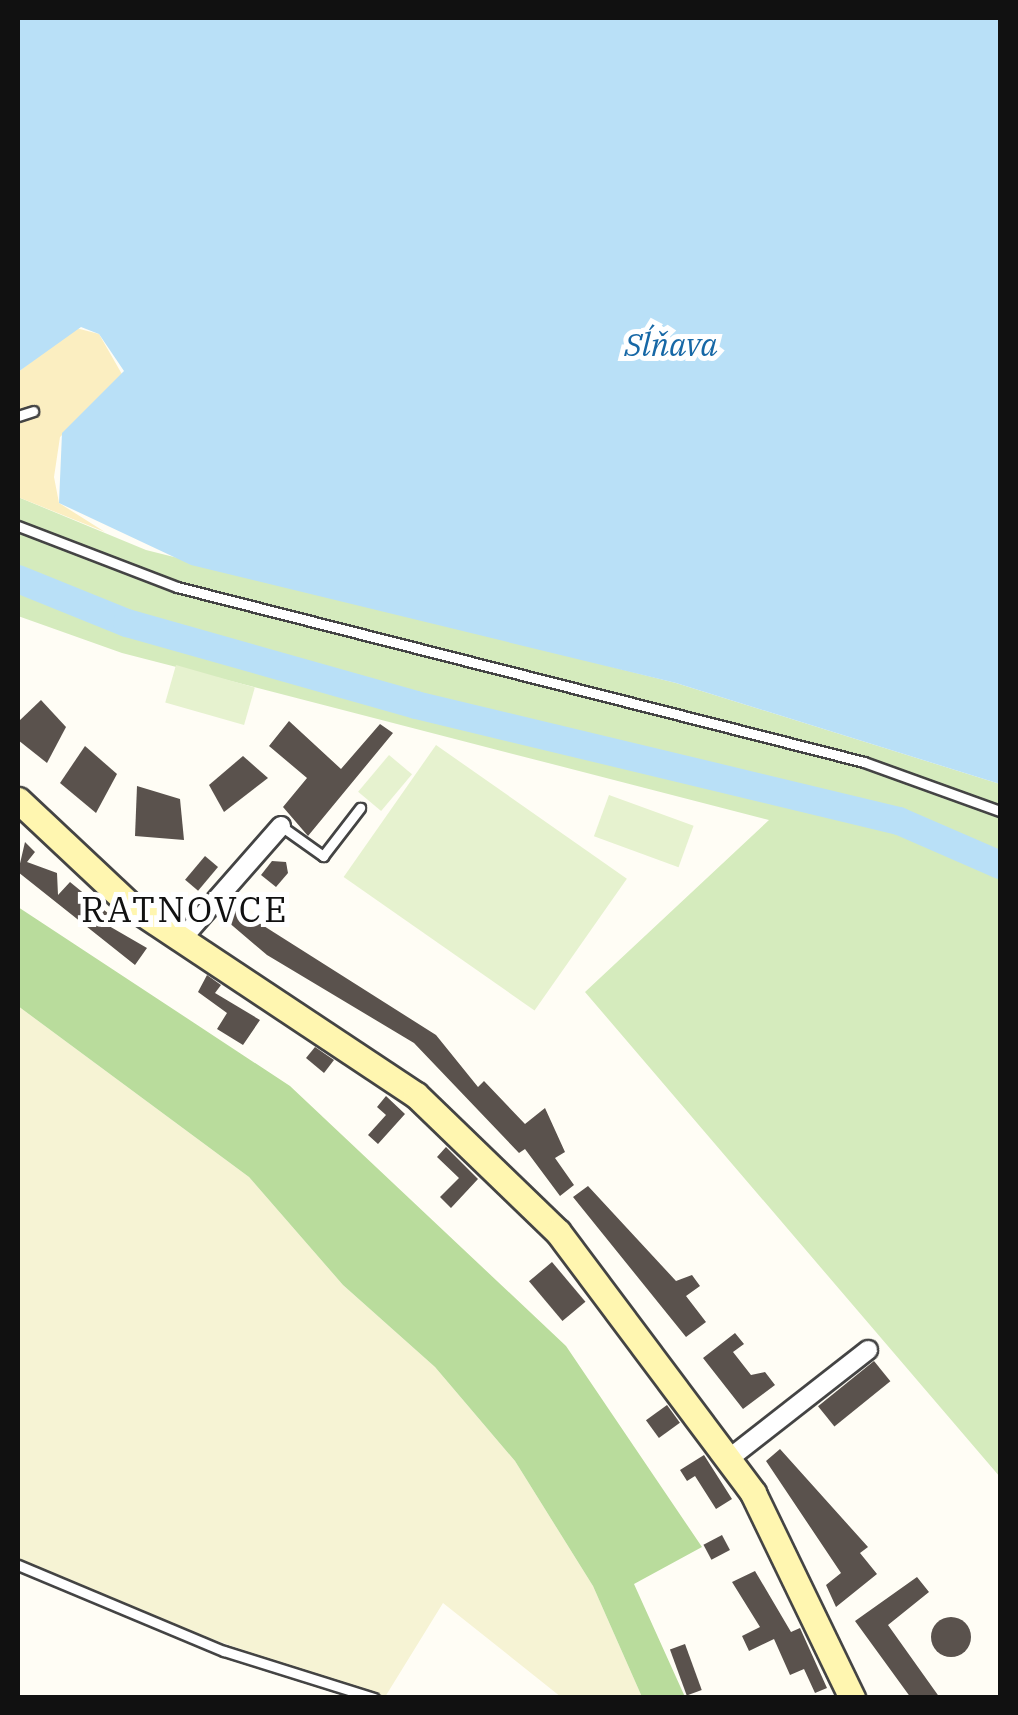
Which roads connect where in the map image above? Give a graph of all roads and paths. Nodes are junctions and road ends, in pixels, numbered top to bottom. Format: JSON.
{"nodes":[{"id":1,"x":33,"y":411,"type":"dead end"},
{"id":2,"x":18,"y":416,"type":"edge"},
{"id":3,"x":18,"y":526,"type":"edge"},
{"id":4,"x":18,"y":800,"type":"edge"},
{"id":5,"x":360,"y":808,"type":"dead end"},
{"id":6,"x":1000,"y":811,"type":"edge"},
{"id":7,"x":281,"y":826,"type":"joint"},
{"id":8,"x":180,"y":941,"type":"junction"},
{"id":9,"x":868,"y":1350,"type":"dead end"},
{"id":10,"x":730,"y":1457,"type":"junction"},
{"id":11,"x":18,"y":1565,"type":"edge"},
{"id":12,"x":374,"y":1698,"type":"edge"},
{"id":13,"x":852,"y":1698,"type":"edge"}],
"edges":[{"from":1,"to":2,"type":"lane"},
{"from":3,"to":6,"type":"lane"},
{"from":4,"to":8,"type":"main road"},
{"from":5,"to":7,"type":"lane"},
{"from":7,"to":8,"type":"street"},
{"from":8,"to":10,"type":"main road"},
{"from":9,"to":10,"type":"street"},
{"from":10,"to":13,"type":"main road"},
{"from":11,"to":12,"type":"lane"}]}
